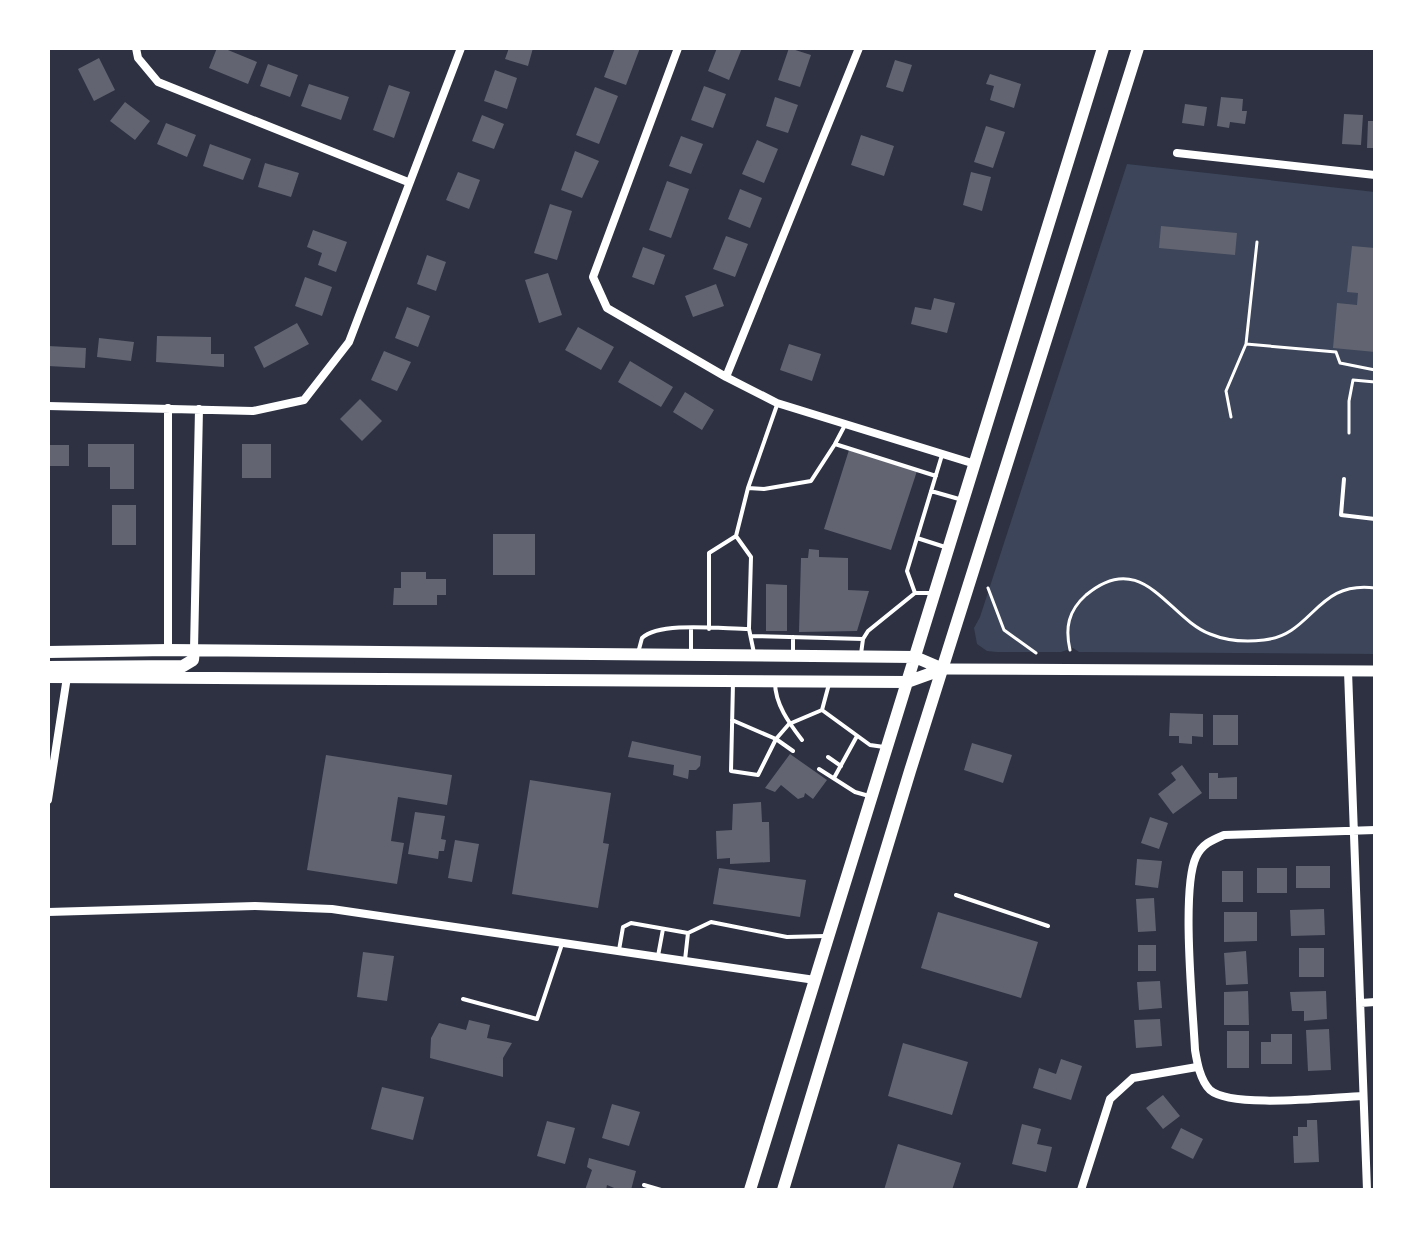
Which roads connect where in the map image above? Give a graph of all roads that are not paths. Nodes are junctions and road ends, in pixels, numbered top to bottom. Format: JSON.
{"nodes":[{"id":1,"x":136,"y":48,"type":"edge"},
{"id":2,"x":461,"y":48,"type":"edge"},
{"id":3,"x":678,"y":48,"type":"edge"},
{"id":4,"x":859,"y":48,"type":"edge"},
{"id":5,"x":1103,"y":48,"type":"edge"},
{"id":6,"x":1138,"y":48,"type":"edge"},
{"id":7,"x":1177,"y":153,"type":"dead end"},
{"id":8,"x":1375,"y":175,"type":"edge"},
{"id":9,"x":408,"y":182,"type":"junction"},
{"id":10,"x":726,"y":377,"type":"junction"},
{"id":11,"x":778,"y":403,"type":"junction"},
{"id":12,"x":48,"y":406,"type":"edge"},
{"id":13,"x":168,"y":408,"type":"junction"},
{"id":14,"x":199,"y":409,"type":"junction"},
{"id":15,"x":846,"y":424,"type":"junction"},
{"id":16,"x":835,"y":444,"type":"junction"},
{"id":17,"x":942,"y":454,"type":"junction"},
{"id":18,"x":975,"y":464,"type":"junction"},
{"id":19,"x":936,"y":476,"type":"junction"},
{"id":20,"x":1344,"y":479,"type":"dead end"},
{"id":21,"x":748,"y":488,"type":"junction"},
{"id":22,"x":931,"y":491,"type":"junction"},
{"id":23,"x":964,"y":501,"type":"junction"},
{"id":24,"x":1375,"y":519,"type":"edge"},
{"id":25,"x":736,"y":536,"type":"junction"},
{"id":26,"x":917,"y":538,"type":"junction"},
{"id":27,"x":949,"y":548,"type":"junction"},
{"id":28,"x":915,"y":593,"type":"junction"},
{"id":29,"x":935,"y":593,"type":"junction"},
{"id":30,"x":691,"y":629,"type":"junction"},
{"id":31,"x":709,"y":629,"type":"junction"},
{"id":32,"x":749,"y":629,"type":"junction"},
{"id":33,"x":751,"y":636,"type":"junction"},
{"id":34,"x":793,"y":637,"type":"junction"},
{"id":35,"x":863,"y":639,"type":"junction"},
{"id":36,"x":168,"y":650,"type":"junction"},
{"id":37,"x":194,"y":650,"type":"junction"},
{"id":38,"x":48,"y":652,"type":"edge"},
{"id":39,"x":637,"y":656,"type":"junction"},
{"id":40,"x":690,"y":656,"type":"junction"},
{"id":41,"x":754,"y":656,"type":"junction"},
{"id":42,"x":793,"y":656,"type":"junction"},
{"id":43,"x":861,"y":657,"type":"junction"},
{"id":44,"x":915,"y":657,"type":"junction"},
{"id":45,"x":48,"y":667,"type":"edge"},
{"id":46,"x":943,"y":669,"type":"junction"},
{"id":47,"x":1348,"y":671,"type":"junction"},
{"id":48,"x":1375,"y":671,"type":"edge"},
{"id":49,"x":48,"y":677,"type":"edge"},
{"id":50,"x":67,"y":677,"type":"junction"},
{"id":51,"x":733,"y":680,"type":"junction"},
{"id":52,"x":775,"y":681,"type":"junction"},
{"id":53,"x":829,"y":681,"type":"junction"},
{"id":54,"x":907,"y":682,"type":"junction"},
{"id":55,"x":822,"y":710,"type":"junction"},
{"id":56,"x":732,"y":720,"type":"junction"},
{"id":57,"x":789,"y":724,"type":"junction"},
{"id":58,"x":857,"y":736,"type":"junction"},
{"id":59,"x":776,"y":739,"type":"junction"},
{"id":60,"x":802,"y":740,"type":"dead end"},
{"id":61,"x":886,"y":747,"type":"junction"},
{"id":62,"x":793,"y":751,"type":"dead end"},
{"id":63,"x":828,"y":757,"type":"dead end"},
{"id":64,"x":841,"y":766,"type":"junction"},
{"id":65,"x":819,"y":769,"type":"dead end"},
{"id":66,"x":834,"y":778,"type":"junction"},
{"id":67,"x":871,"y":797,"type":"junction"},
{"id":68,"x":48,"y":800,"type":"edge"},
{"id":69,"x":1353,"y":830,"type":"junction"},
{"id":70,"x":1375,"y":830,"type":"edge"},
{"id":71,"x":956,"y":895,"type":"dead end"},
{"id":72,"x":48,"y":912,"type":"edge"},
{"id":73,"x":1048,"y":926,"type":"dead end"},
{"id":74,"x":663,"y":929,"type":"junction"},
{"id":75,"x":688,"y":933,"type":"junction"},
{"id":76,"x":828,"y":936,"type":"junction"},
{"id":77,"x":562,"y":942,"type":"junction"},
{"id":78,"x":619,"y":950,"type":"junction"},
{"id":79,"x":658,"y":956,"type":"junction"},
{"id":80,"x":685,"y":960,"type":"junction"},
{"id":81,"x":815,"y":980,"type":"junction"},
{"id":82,"x":463,"y":999,"type":"dead end"},
{"id":83,"x":1375,"y":1002,"type":"edge"},
{"id":84,"x":1361,"y":1003,"type":"junction"},
{"id":85,"x":1197,"y":1067,"type":"junction"},
{"id":86,"x":1363,"y":1096,"type":"junction"},
{"id":87,"x":644,"y":1185,"type":"dead end"},
{"id":88,"x":661,"y":1190,"type":"edge"},
{"id":89,"x":750,"y":1190,"type":"edge"},
{"id":90,"x":783,"y":1190,"type":"edge"},
{"id":91,"x":1081,"y":1190,"type":"edge"},
{"id":92,"x":1367,"y":1190,"type":"edge"}],
"edges":[{"from":1,"to":9,"type":"street"},
{"from":2,"to":9,"type":"street"},
{"from":3,"to":10,"type":"street"},
{"from":4,"to":10,"type":"street"},
{"from":5,"to":18,"type":"main road"},
{"from":6,"to":46,"type":"main road"},
{"from":7,"to":8,"type":"street"},
{"from":9,"to":14,"type":"street"},
{"from":10,"to":11,"type":"street"},
{"from":11,"to":15,"type":"street"},
{"from":11,"to":21,"type":"lane"},
{"from":12,"to":13,"type":"street"},
{"from":13,"to":14,"type":"street"},
{"from":13,"to":36,"type":"street"},
{"from":14,"to":37,"type":"street"},
{"from":15,"to":16,"type":"lane"},
{"from":15,"to":17,"type":"street"},
{"from":16,"to":19,"type":"lane"},
{"from":16,"to":21,"type":"lane"},
{"from":17,"to":18,"type":"street"},
{"from":17,"to":19,"type":"lane"},
{"from":18,"to":23,"type":"main road"},
{"from":19,"to":22,"type":"lane"},
{"from":20,"to":24,"type":"lane"},
{"from":21,"to":25,"type":"lane"},
{"from":22,"to":23,"type":"lane"},
{"from":22,"to":26,"type":"lane"},
{"from":23,"to":27,"type":"main road"},
{"from":25,"to":31,"type":"lane"},
{"from":25,"to":32,"type":"lane"},
{"from":26,"to":27,"type":"lane"},
{"from":26,"to":28,"type":"lane"},
{"from":27,"to":29,"type":"main road"},
{"from":28,"to":29,"type":"lane"},
{"from":28,"to":35,"type":"lane"},
{"from":29,"to":44,"type":"main road"},
{"from":30,"to":31,"type":"lane"},
{"from":30,"to":39,"type":"lane"},
{"from":30,"to":40,"type":"lane"},
{"from":31,"to":32,"type":"lane"},
{"from":32,"to":33,"type":"lane"},
{"from":33,"to":34,"type":"lane"},
{"from":33,"to":41,"type":"lane"},
{"from":34,"to":35,"type":"lane"},
{"from":34,"to":42,"type":"lane"},
{"from":35,"to":43,"type":"lane"},
{"from":36,"to":37,"type":"main road"},
{"from":36,"to":38,"type":"main road"},
{"from":37,"to":39,"type":"main road"},
{"from":37,"to":45,"type":"main road"},
{"from":39,"to":40,"type":"main road"},
{"from":40,"to":41,"type":"main road"},
{"from":41,"to":42,"type":"main road"},
{"from":42,"to":43,"type":"main road"},
{"from":43,"to":44,"type":"main road"},
{"from":44,"to":46,"type":"main road"},
{"from":44,"to":54,"type":"main road"},
{"from":46,"to":47,"type":"main road"},
{"from":46,"to":54,"type":"main road"},
{"from":46,"to":90,"type":"main road"},
{"from":47,"to":48,"type":"main road"},
{"from":47,"to":69,"type":"street"},
{"from":49,"to":50,"type":"main road"},
{"from":50,"to":51,"type":"main road"},
{"from":50,"to":68,"type":"street"},
{"from":51,"to":52,"type":"main road"},
{"from":51,"to":56,"type":"lane"},
{"from":52,"to":53,"type":"main road"},
{"from":52,"to":57,"type":"lane"},
{"from":53,"to":54,"type":"main road"},
{"from":53,"to":55,"type":"lane"},
{"from":54,"to":61,"type":"main road"},
{"from":55,"to":57,"type":"lane"},
{"from":55,"to":58,"type":"lane"},
{"from":56,"to":59,"type":"lane"},
{"from":56,"to":59,"type":"lane"},
{"from":57,"to":59,"type":"lane"},
{"from":57,"to":60,"type":"lane"},
{"from":58,"to":61,"type":"lane"},
{"from":58,"to":64,"type":"lane"},
{"from":59,"to":62,"type":"lane"},
{"from":61,"to":67,"type":"main road"},
{"from":63,"to":64,"type":"lane"},
{"from":64,"to":66,"type":"lane"},
{"from":65,"to":66,"type":"lane"},
{"from":66,"to":67,"type":"lane"},
{"from":67,"to":76,"type":"main road"},
{"from":69,"to":70,"type":"street"},
{"from":69,"to":84,"type":"street"},
{"from":69,"to":85,"type":"street"},
{"from":71,"to":73,"type":"lane"},
{"from":72,"to":77,"type":"street"},
{"from":74,"to":75,"type":"lane"},
{"from":74,"to":78,"type":"lane"},
{"from":74,"to":79,"type":"lane"},
{"from":75,"to":76,"type":"lane"},
{"from":75,"to":80,"type":"lane"},
{"from":76,"to":81,"type":"main road"},
{"from":77,"to":78,"type":"street"},
{"from":77,"to":82,"type":"lane"},
{"from":78,"to":79,"type":"street"},
{"from":79,"to":80,"type":"street"},
{"from":80,"to":81,"type":"street"},
{"from":81,"to":89,"type":"main road"},
{"from":83,"to":84,"type":"street"},
{"from":84,"to":86,"type":"street"},
{"from":85,"to":86,"type":"street"},
{"from":85,"to":91,"type":"street"},
{"from":86,"to":92,"type":"street"},
{"from":87,"to":88,"type":"lane"}]}
